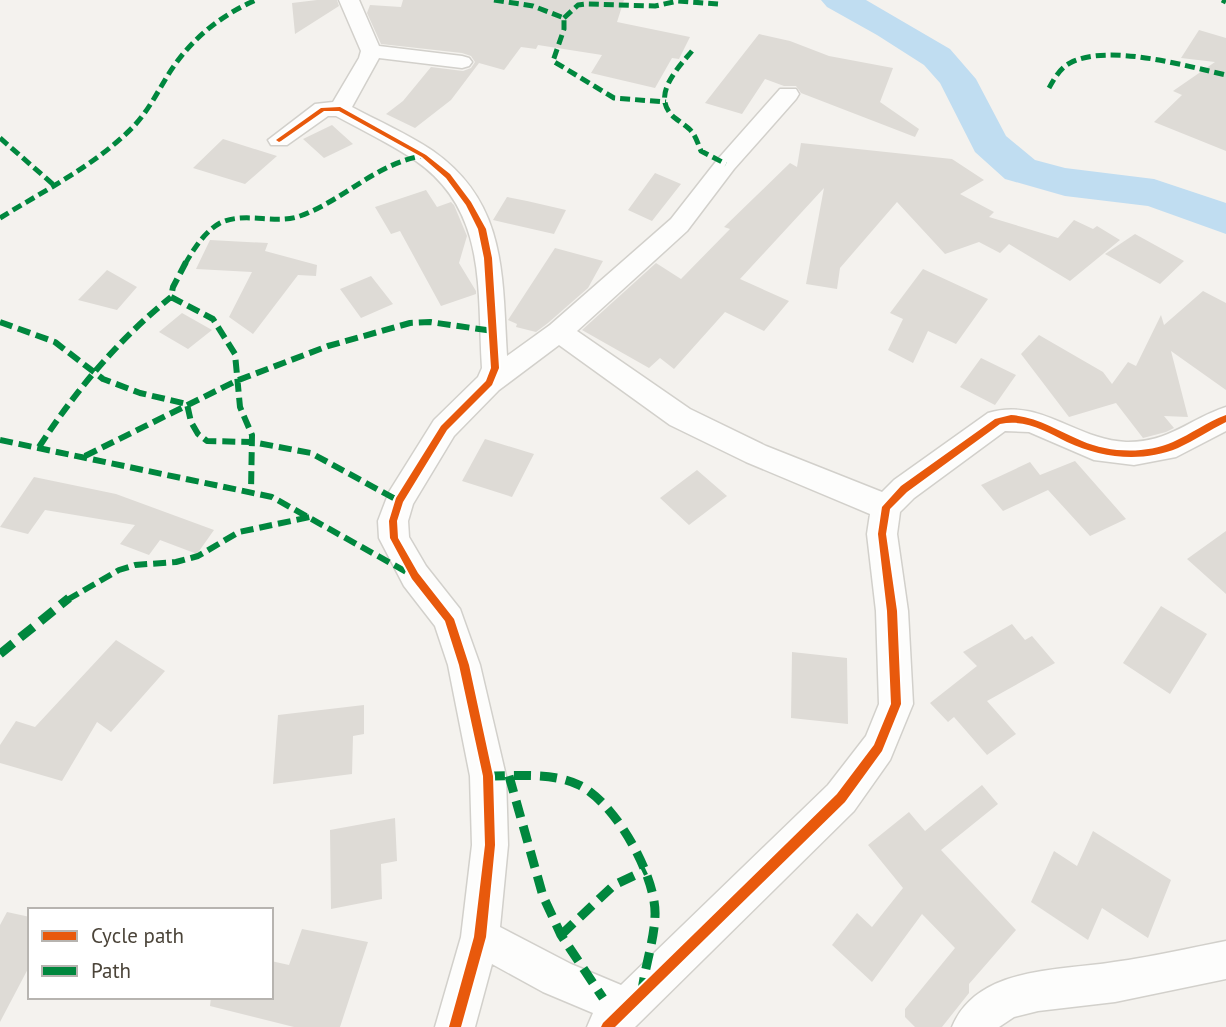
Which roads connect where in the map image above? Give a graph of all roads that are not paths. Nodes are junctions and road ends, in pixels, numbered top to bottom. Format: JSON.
{"nodes":[{"id":1,"x":349,"y":0,"type":"edge"},
{"id":2,"x":370,"y":51,"type":"junction"},
{"id":3,"x":462,"y":62,"type":"dead end"},
{"id":4,"x":788,"y":94,"type":"dead end"},
{"id":5,"x":340,"y":109,"type":"junction"},
{"id":6,"x":279,"y":140,"type":"dead end"},
{"id":7,"x":559,"y":332,"type":"junction"},
{"id":8,"x":489,"y":383,"type":"junction"},
{"id":9,"x":1226,"y":418,"type":"edge"},
{"id":10,"x":886,"y":508,"type":"junction"},
{"id":11,"x":480,"y":937,"type":"junction"},
{"id":12,"x":1226,"y":960,"type":"edge"},
{"id":13,"x":618,"y":1018,"type":"edge"},
{"id":14,"x":455,"y":1027,"type":"edge"},
{"id":15,"x":972,"y":1027,"type":"edge"}],
"edges":[{"from":1,"to":2,"type":"street"},
{"from":2,"to":3,"type":"street"},
{"from":2,"to":5,"type":"street"},
{"from":4,"to":7,"type":"street"},
{"from":5,"to":6,"type":"street"},
{"from":5,"to":8,"type":"street"},
{"from":7,"to":8,"type":"street"},
{"from":7,"to":10,"type":"street"},
{"from":8,"to":11,"type":"street"},
{"from":9,"to":10,"type":"street"},
{"from":10,"to":13,"type":"street"},
{"from":11,"to":13,"type":"street"},
{"from":11,"to":14,"type":"street"},
{"from":12,"to":15,"type":"street"}]}
